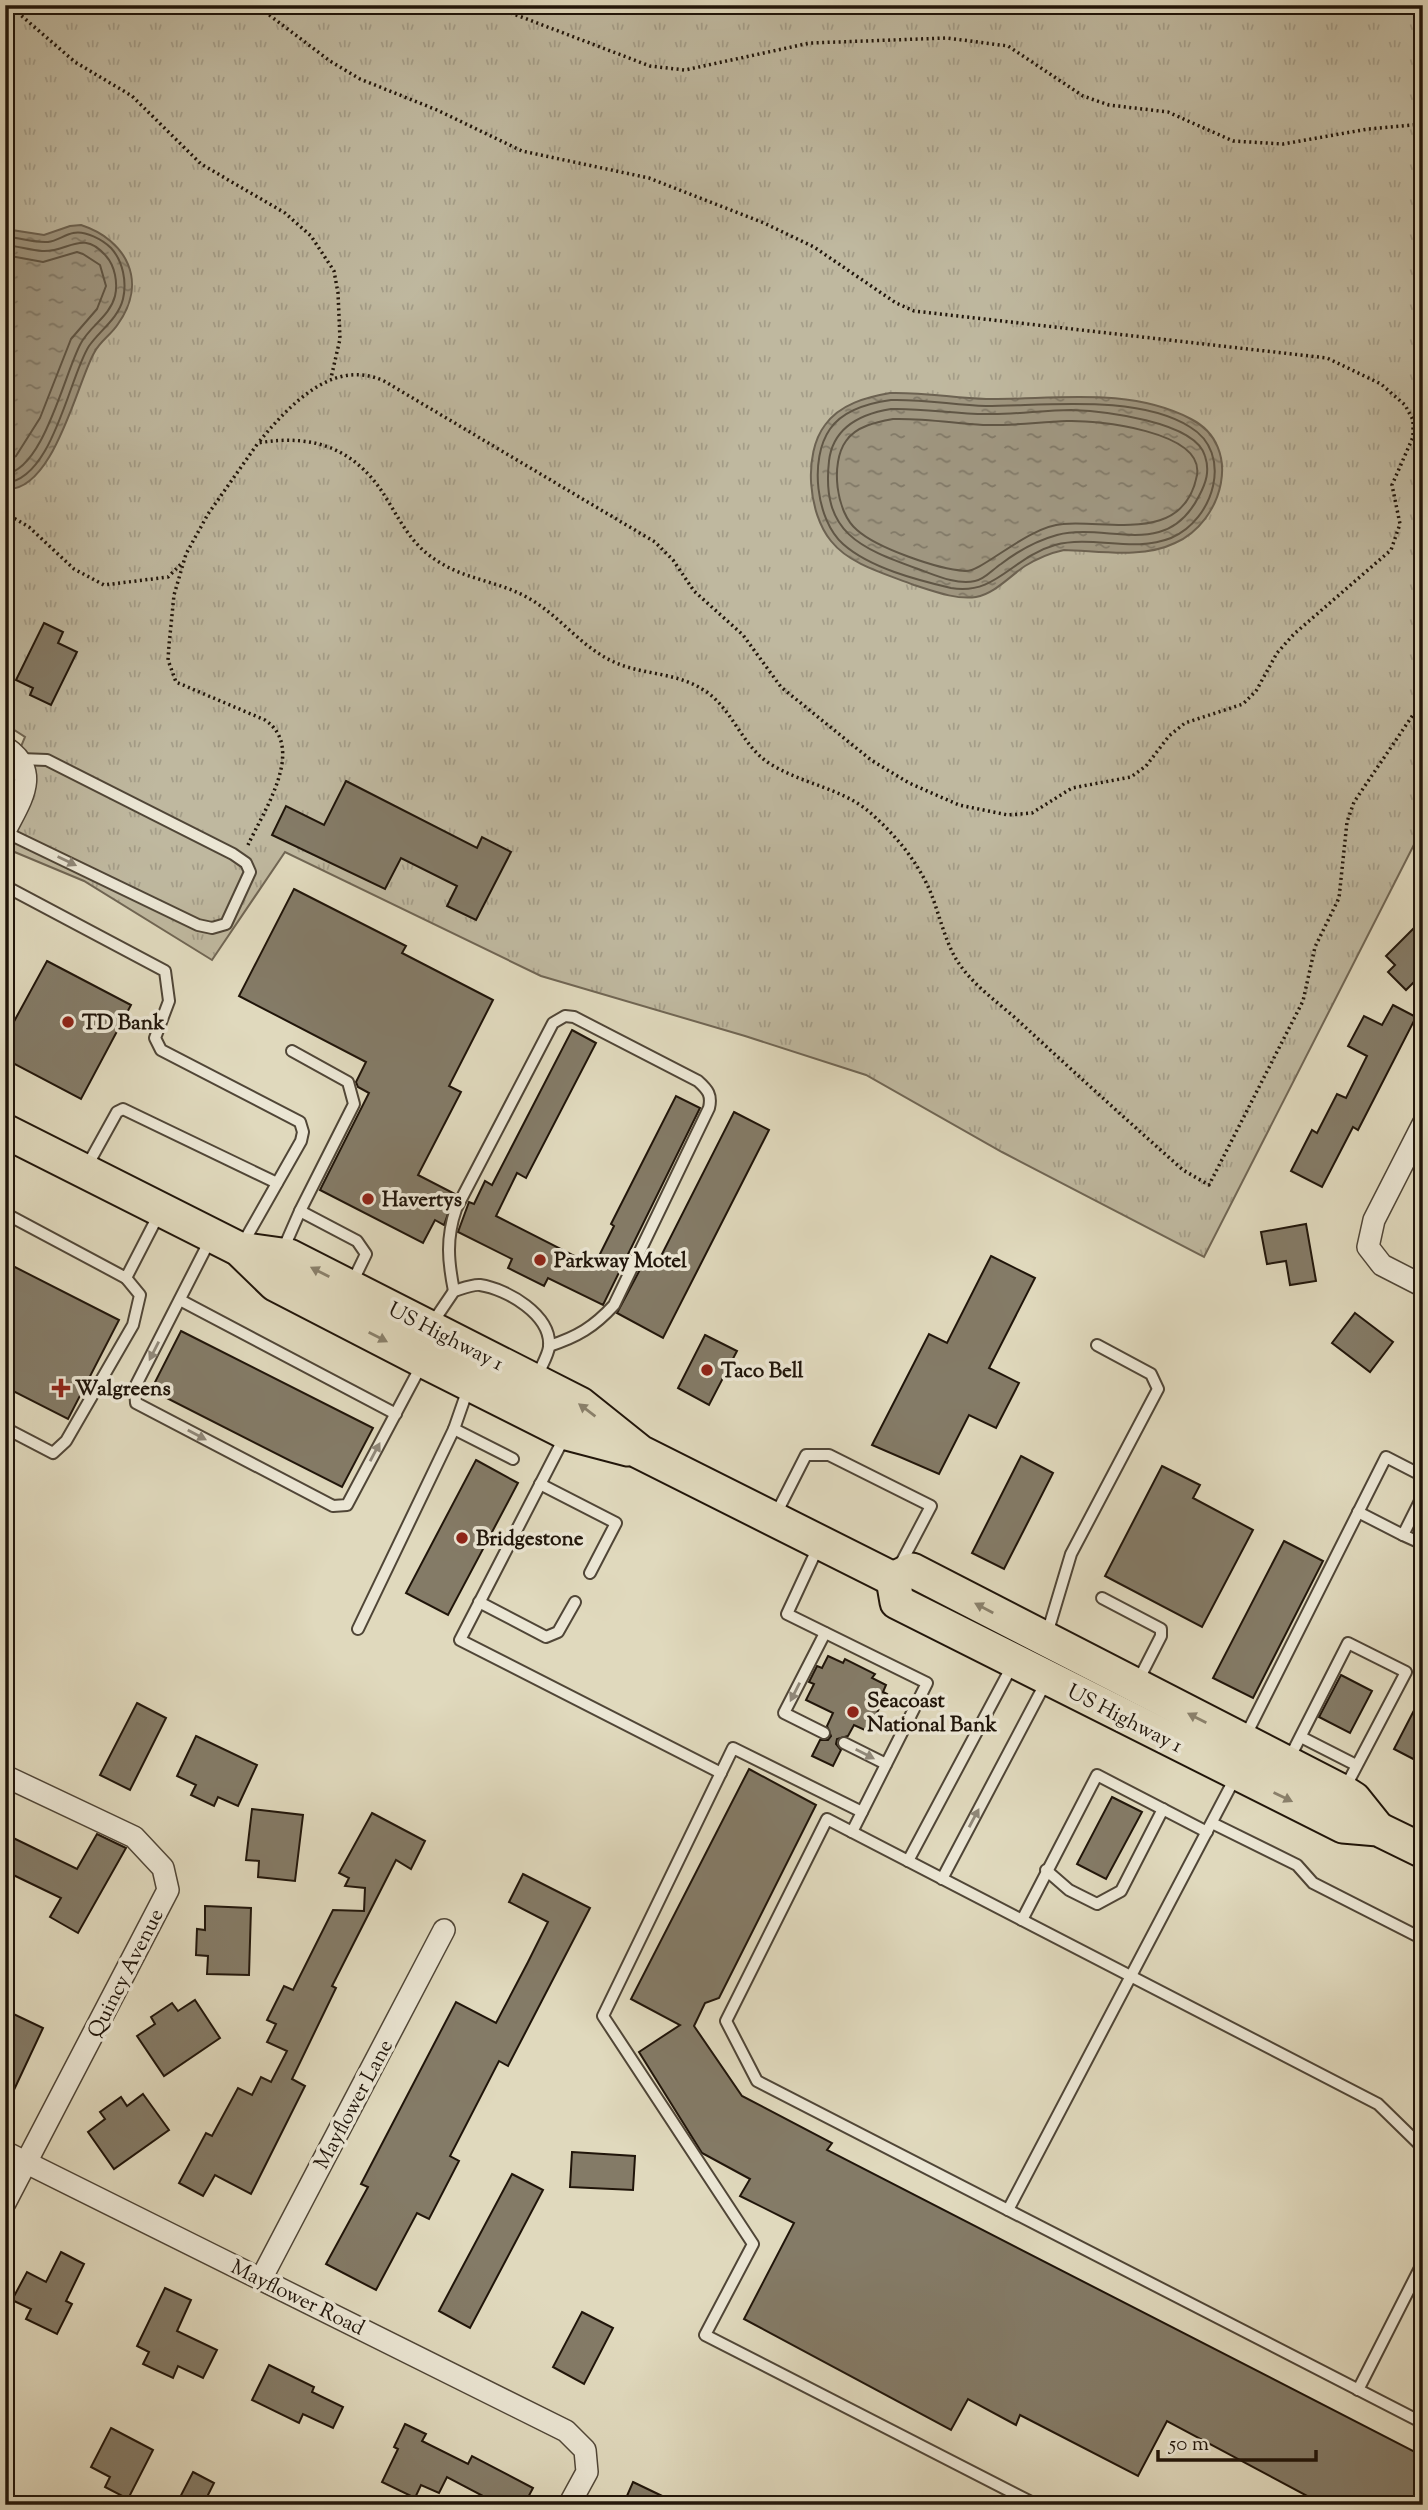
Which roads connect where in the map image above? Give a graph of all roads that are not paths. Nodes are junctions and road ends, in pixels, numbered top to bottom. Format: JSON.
{"nodes":[{"id":1,"x":13,"y":753,"type":"edge"},
{"id":2,"x":5,"y":831,"type":"edge"},
{"id":3,"x":5,"y":886,"type":"edge"},
{"id":4,"x":292,"y":1051,"type":"dead end"},
{"id":5,"x":1423,"y":1124,"type":"edge"},
{"id":6,"x":5,"y":1130,"type":"edge"},
{"id":7,"x":84,"y":1171,"type":"junction"},
{"id":8,"x":277,"y":1183,"type":"junction"},
{"id":9,"x":161,"y":1209,"type":"junction"},
{"id":10,"x":299,"y":1211,"type":"junction"},
{"id":11,"x":5,"y":1217,"type":"edge"},
{"id":12,"x":226,"y":1242,"type":"junction"},
{"id":13,"x":281,"y":1255,"type":"junction"},
{"id":14,"x":126,"y":1278,"type":"junction"},
{"id":15,"x":1423,"y":1286,"type":"edge"},
{"id":16,"x":350,"y":1287,"type":"junction"},
{"id":17,"x":454,"y":1291,"type":"junction"},
{"id":18,"x":180,"y":1300,"type":"junction"},
{"id":19,"x":429,"y":1327,"type":"junction"},
{"id":20,"x":1097,"y":1345,"type":"dead end"},
{"id":21,"x":549,"y":1346,"type":"junction"},
{"id":22,"x":424,"y":1360,"type":"junction"},
{"id":23,"x":535,"y":1381,"type":"junction"},
{"id":24,"x":470,"y":1384,"type":"junction"},
{"id":25,"x":396,"y":1414,"type":"junction"},
{"id":26,"x":5,"y":1428,"type":"edge"},
{"id":27,"x":454,"y":1429,"type":"junction"},
{"id":28,"x":566,"y":1433,"type":"junction"},
{"id":29,"x":640,"y":1452,"type":"junction"},
{"id":30,"x":513,"y":1459,"type":"dead end"},
{"id":31,"x":1423,"y":1476,"type":"edge"},
{"id":32,"x":540,"y":1484,"type":"junction"},
{"id":33,"x":1423,"y":1494,"type":"edge"},
{"id":34,"x":1358,"y":1512,"type":"junction"},
{"id":35,"x":773,"y":1520,"type":"junction"},
{"id":36,"x":1403,"y":1535,"type":"junction"},
{"id":37,"x":820,"y":1544,"type":"junction"},
{"id":38,"x":1423,"y":1544,"type":"edge"},
{"id":39,"x":590,"y":1573,"type":"dead end"},
{"id":40,"x":893,"y":1579,"type":"junction"},
{"id":41,"x":1102,"y":1598,"type":"dead end"},
{"id":42,"x":479,"y":1602,"type":"junction"},
{"id":43,"x":575,"y":1602,"type":"dead end"},
{"id":44,"x":358,"y":1629,"type":"dead end"},
{"id":45,"x":825,"y":1633,"type":"junction"},
{"id":46,"x":1053,"y":1659,"type":"junction"},
{"id":47,"x":1014,"y":1661,"type":"junction"},
{"id":48,"x":1135,"y":1686,"type":"junction"},
{"id":49,"x":824,"y":1733,"type":"dead end"},
{"id":50,"x":1243,"y":1741,"type":"junction"},
{"id":51,"x":845,"y":1743,"type":"dead end"},
{"id":52,"x":1294,"y":1750,"type":"junction"},
{"id":53,"x":886,"y":1764,"type":"junction"},
{"id":54,"x":721,"y":1773,"type":"junction"},
{"id":55,"x":1237,"y":1775,"type":"junction"},
{"id":56,"x":5,"y":1776,"type":"edge"},
{"id":57,"x":1350,"y":1779,"type":"junction"},
{"id":58,"x":1163,"y":1809,"type":"junction"},
{"id":59,"x":862,"y":1812,"type":"junction"},
{"id":60,"x":1209,"y":1827,"type":"junction"},
{"id":61,"x":1378,"y":1829,"type":"junction"},
{"id":62,"x":852,"y":1832,"type":"junction"},
{"id":63,"x":1423,"y":1851,"type":"edge"},
{"id":64,"x":908,"y":1861,"type":"junction"},
{"id":65,"x":1046,"y":1870,"type":"junction"},
{"id":66,"x":942,"y":1878,"type":"junction"},
{"id":67,"x":1022,"y":1920,"type":"junction"},
{"id":68,"x":444,"y":1930,"type":"dead end"},
{"id":69,"x":1423,"y":1939,"type":"edge"},
{"id":70,"x":1131,"y":1976,"type":"junction"},
{"id":71,"x":1423,"y":2148,"type":"edge"},
{"id":72,"x":5,"y":2152,"type":"edge"},
{"id":73,"x":26,"y":2163,"type":"junction"},
{"id":74,"x":5,"y":2203,"type":"edge"},
{"id":75,"x":1008,"y":2210,"type":"junction"},
{"id":76,"x":1423,"y":2262,"type":"edge"},
{"id":77,"x":261,"y":2279,"type":"junction"},
{"id":78,"x":1358,"y":2390,"type":"junction"},
{"id":79,"x":1423,"y":2423,"type":"edge"},
{"id":80,"x":569,"y":2505,"type":"edge"},
{"id":81,"x":1037,"y":2505,"type":"edge"}],
"edges":[{"from":1,"to":2,"type":"street"},
{"from":2,"to":1,"type":"lane","one_way":true},
{"from":3,"to":8,"type":"lane"},
{"from":4,"to":10,"type":"lane"},
{"from":5,"to":15,"type":"street"},
{"from":6,"to":7,"type":"main road","name":"US Highway 1"},
{"from":7,"to":8,"type":"lane"},
{"from":7,"to":9,"type":"main road","name":"US Highway 1"},
{"from":8,"to":12,"type":"lane"},
{"from":9,"to":12,"type":"main road","name":"US Highway 1"},
{"from":9,"to":14,"type":"lane"},
{"from":10,"to":13,"type":"lane"},
{"from":10,"to":16,"type":"lane"},
{"from":11,"to":14,"type":"lane"},
{"from":12,"to":13,"type":"main road","name":"US Highway 1"},
{"from":12,"to":18,"type":"lane"},
{"from":12,"to":22,"type":"main road","name":"US Highway 1","one_way":true},
{"from":16,"to":13,"type":"main road","name":"US Highway 1","one_way":true},
{"from":14,"to":26,"type":"lane"},
{"from":16,"to":19,"type":"main road","name":"US Highway 1"},
{"from":17,"to":19,"type":"lane"},
{"from":17,"to":21,"type":"lane"},
{"from":17,"to":21,"type":"lane"},
{"from":18,"to":25,"type":"lane"},
{"from":18,"to":25,"type":"lane","one_way":true},
{"from":19,"to":23,"type":"main road","name":"US Highway 1"},
{"from":20,"to":46,"type":"lane"},
{"from":21,"to":23,"type":"lane"},
{"from":22,"to":24,"type":"main road","name":"US Highway 1"},
{"from":22,"to":25,"type":"lane"},
{"from":29,"to":23,"type":"main road","name":"US Highway 1","one_way":true},
{"from":24,"to":27,"type":"lane"},
{"from":24,"to":28,"type":"main road","name":"US Highway 1"},
{"from":27,"to":30,"type":"lane"},
{"from":27,"to":44,"type":"lane"},
{"from":28,"to":29,"type":"main road","name":"US Highway 1"},
{"from":28,"to":32,"type":"lane"},
{"from":29,"to":35,"type":"main road","name":"US Highway 1"},
{"from":31,"to":34,"type":"lane"},
{"from":32,"to":39,"type":"lane"},
{"from":32,"to":42,"type":"lane"},
{"from":33,"to":36,"type":"lane"},
{"from":34,"to":36,"type":"lane"},
{"from":34,"to":50,"type":"lane"},
{"from":35,"to":37,"type":"main road","name":"US Highway 1"},
{"from":35,"to":40,"type":"lane"},
{"from":36,"to":38,"type":"lane"},
{"from":37,"to":40,"type":"main road","name":"US Highway 1"},
{"from":37,"to":45,"type":"lane"},
{"from":46,"to":40,"type":"main road","name":"US Highway 1","one_way":true},
{"from":40,"to":47,"type":"main road","name":"US Highway 1"},
{"from":41,"to":48,"type":"lane"},
{"from":42,"to":43,"type":"lane"},
{"from":42,"to":54,"type":"lane"},
{"from":45,"to":49,"type":"lane","one_way":true},
{"from":45,"to":53,"type":"lane"},
{"from":46,"to":47,"type":"main road","name":"US Highway 1"},
{"from":46,"to":48,"type":"main road","name":"US Highway 1"},
{"from":46,"to":55,"type":"main road","name":"US Highway 1"},
{"from":66,"to":46,"type":"lane","one_way":true},
{"from":47,"to":64,"type":"lane"},
{"from":50,"to":48,"type":"main road","name":"US Highway 1","one_way":true},
{"from":50,"to":52,"type":"main road","name":"US Highway 1"},
{"from":51,"to":53,"type":"lane","one_way":true},
{"from":52,"to":57,"type":"main road","name":"US Highway 1"},
{"from":52,"to":57,"type":"lane"},
{"from":53,"to":59,"type":"lane"},
{"from":54,"to":59,"type":"lane"},
{"from":54,"to":81,"type":"lane"},
{"from":55,"to":60,"type":"lane"},
{"from":55,"to":61,"type":"main road","name":"US Highway 1","one_way":true},
{"from":56,"to":73,"type":"street","name":"Quincy Avenue"},
{"from":57,"to":61,"type":"main road","name":"US Highway 1"},
{"from":58,"to":60,"type":"lane"},
{"from":58,"to":65,"type":"lane"},
{"from":58,"to":65,"type":"lane"},
{"from":59,"to":62,"type":"lane"},
{"from":60,"to":69,"type":"lane"},
{"from":60,"to":70,"type":"lane"},
{"from":61,"to":63,"type":"main road","name":"US Highway 1"},
{"from":62,"to":64,"type":"lane"},
{"from":62,"to":75,"type":"lane"},
{"from":64,"to":66,"type":"lane"},
{"from":65,"to":67,"type":"lane"},
{"from":66,"to":67,"type":"lane"},
{"from":67,"to":70,"type":"lane"},
{"from":68,"to":77,"type":"street","name":"Mayflower Lane"},
{"from":70,"to":71,"type":"lane"},
{"from":70,"to":75,"type":"lane"},
{"from":72,"to":73,"type":"street","name":"Mayflower Road"},
{"from":73,"to":74,"type":"street","name":"Quincy Avenue"},
{"from":73,"to":77,"type":"street","name":"Mayflower Road"},
{"from":75,"to":78,"type":"lane"},
{"from":76,"to":78,"type":"lane"},
{"from":77,"to":80,"type":"street","name":"Mayflower Road"},
{"from":78,"to":79,"type":"lane"}]}
